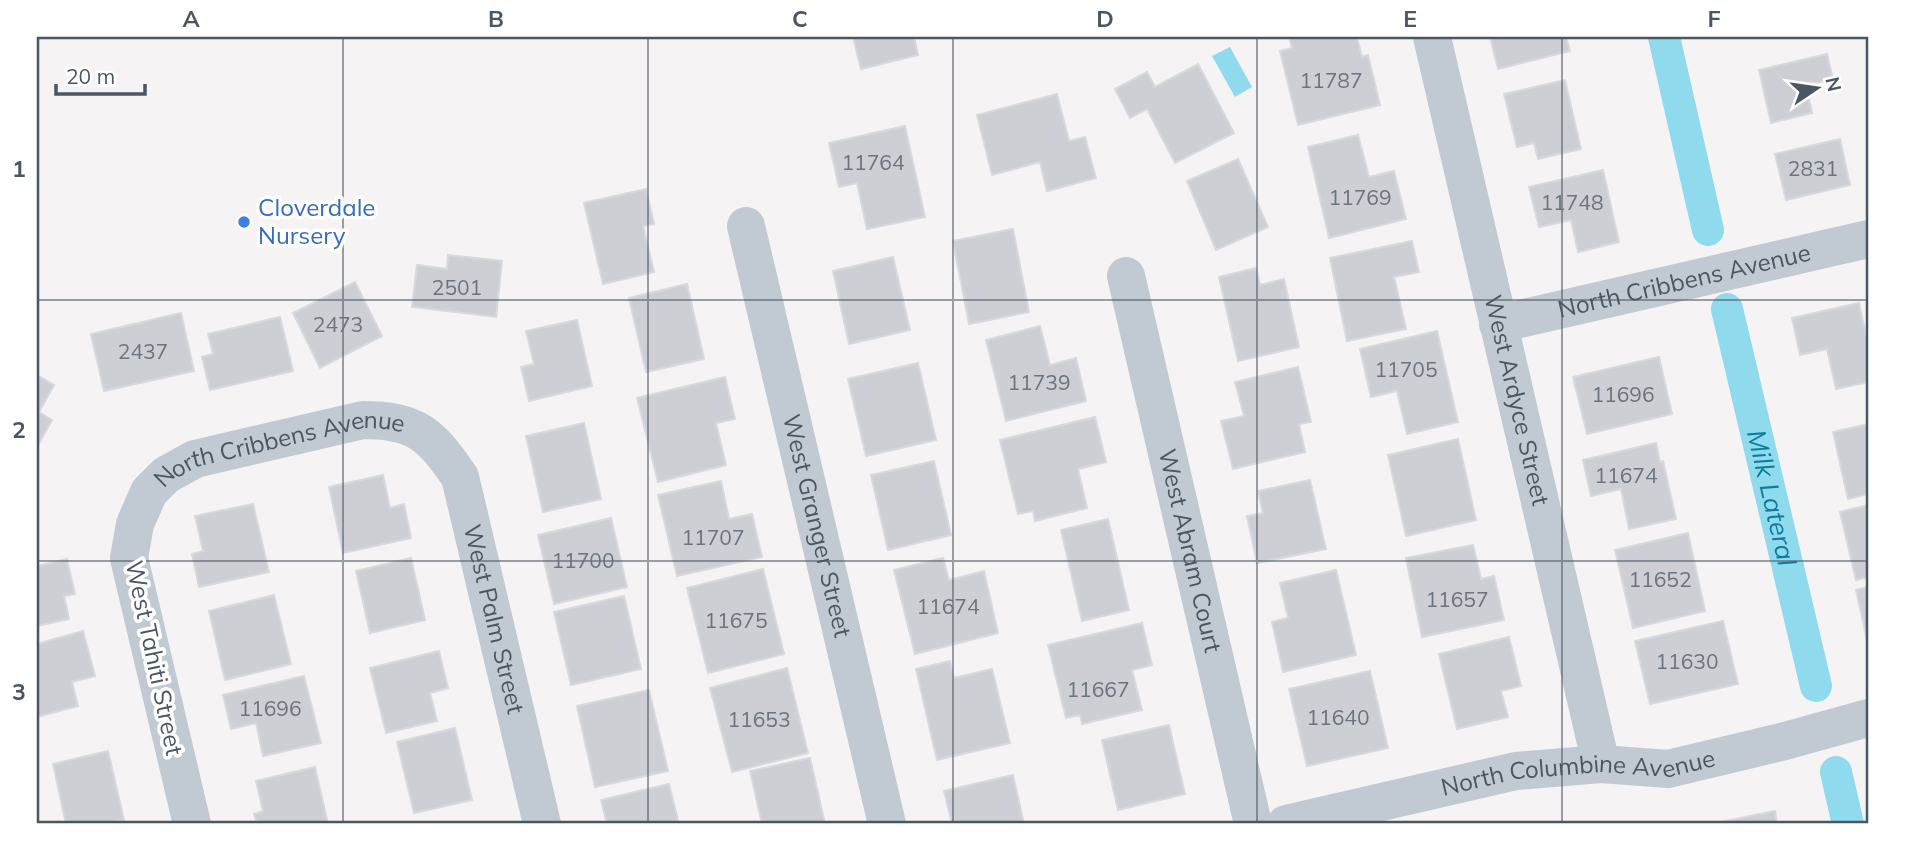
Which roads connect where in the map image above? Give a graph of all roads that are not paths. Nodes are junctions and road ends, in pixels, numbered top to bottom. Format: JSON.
{"nodes":[{"id":1,"x":1432,"y":37,"type":"edge"},
{"id":2,"x":746,"y":226,"type":"dead end"},
{"id":3,"x":1868,"y":239,"type":"edge"},
{"id":4,"x":1126,"y":276,"type":"dead end"},
{"id":5,"x":1498,"y":324,"type":"junction"},
{"id":6,"x":417,"y":429,"type":"joint"},
{"id":7,"x":149,"y":492,"type":"joint"},
{"id":8,"x":1868,"y":719,"type":"edge"},
{"id":9,"x":1601,"y":764,"type":"junction"},
{"id":10,"x":192,"y":824,"type":"edge"},
{"id":11,"x":542,"y":824,"type":"edge"},
{"id":12,"x":887,"y":824,"type":"edge"},
{"id":13,"x":1253,"y":824,"type":"edge"},
{"id":14,"x":1286,"y":824,"type":"edge"}],
"edges":[{"from":1,"to":5,"type":"street","name":"West Ardyce Street"},
{"from":2,"to":12,"type":"street","name":"West Granger Street"},
{"from":3,"to":5,"type":"street","name":"North Cribbens Avenue"},
{"from":4,"to":13,"type":"street","name":"West Abram Court"},
{"from":5,"to":9,"type":"street","name":"West Ardyce Street"},
{"from":6,"to":7,"type":"street","name":"North Cribbens Avenue"},
{"from":6,"to":11,"type":"street","name":"West Palm Street"},
{"from":7,"to":10,"type":"street","name":"West Tahiti Street"},
{"from":8,"to":9,"type":"street","name":"North Columbine Avenue"},
{"from":9,"to":14,"type":"street","name":"North Columbine Avenue"}]}
